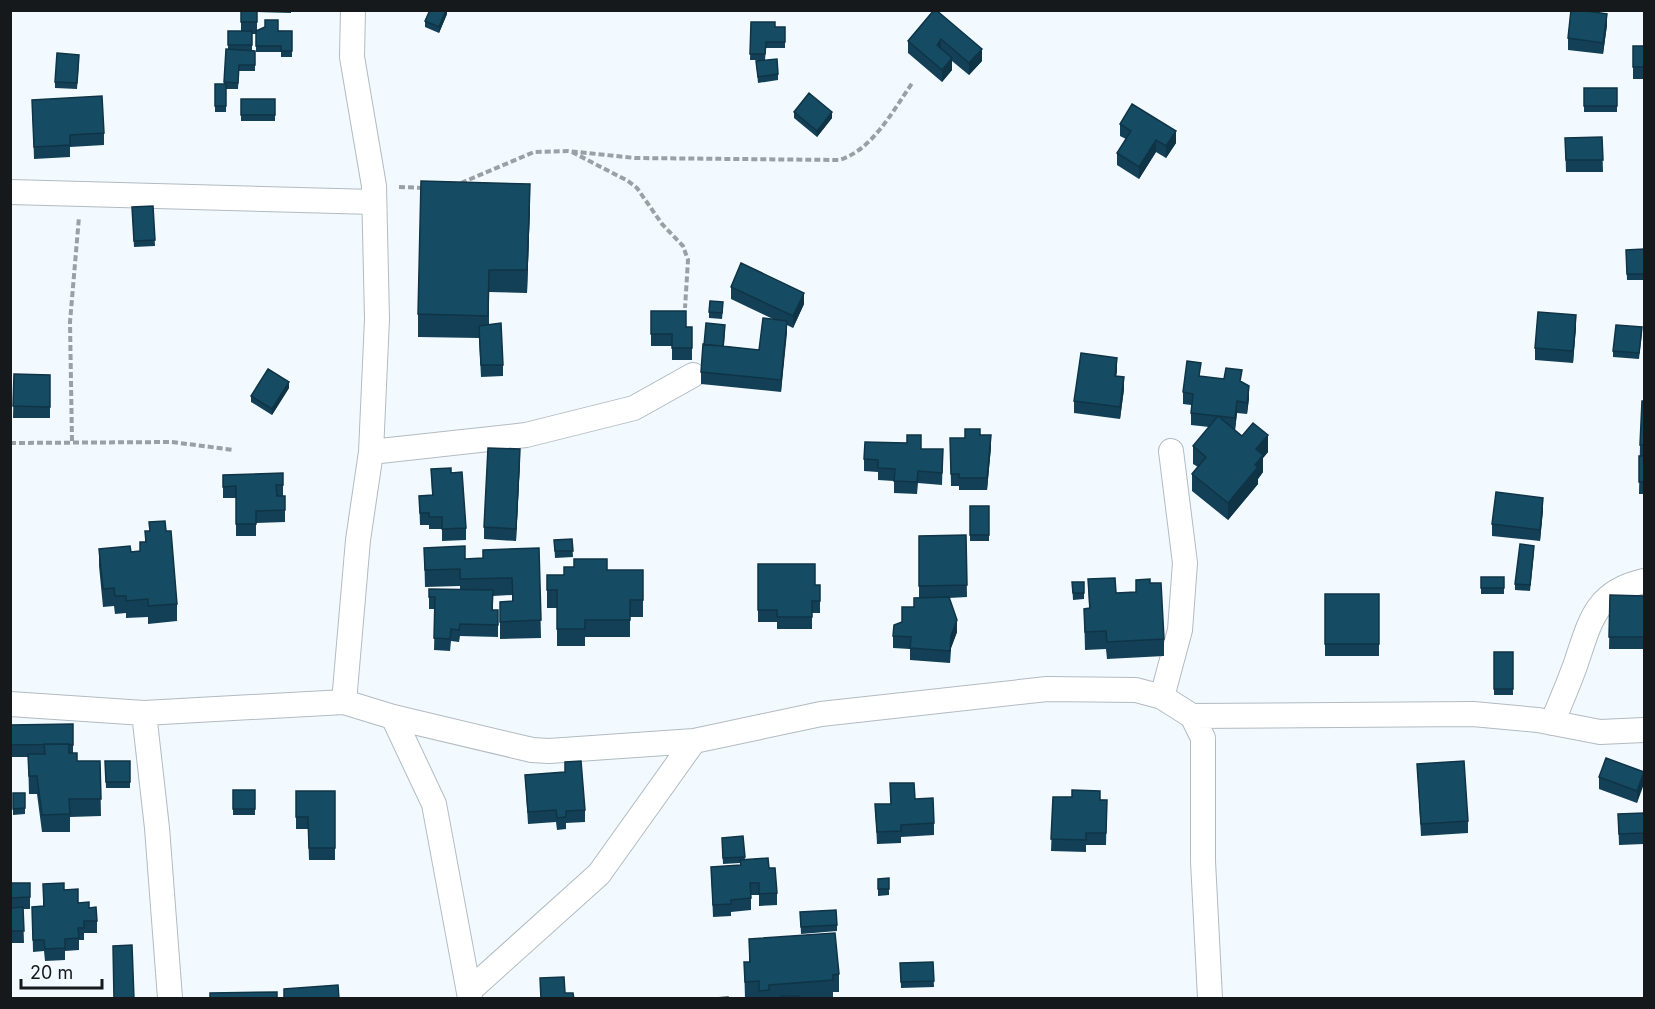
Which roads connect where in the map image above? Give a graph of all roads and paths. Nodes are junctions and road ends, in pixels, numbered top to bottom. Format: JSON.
{"nodes":[{"id":1,"x":353,"y":10,"type":"edge"},
{"id":2,"x":913,"y":82,"type":"dead end"},
{"id":3,"x":568,"y":151,"type":"junction"},
{"id":4,"x":456,"y":186,"type":"edge"},
{"id":5,"x":427,"y":188,"type":"edge"},
{"id":6,"x":10,"y":192,"type":"edge"},
{"id":7,"x":80,"y":193,"type":"junction"},
{"id":8,"x":374,"y":194,"type":"junction"},
{"id":9,"x":685,"y":308,"type":"edge"},
{"id":10,"x":693,"y":375,"type":"dead end"},
{"id":11,"x":72,"y":441,"type":"junction"},
{"id":12,"x":10,"y":443,"type":"edge"},
{"id":13,"x":234,"y":450,"type":"dead end"},
{"id":14,"x":1171,"y":451,"type":"dead end"},
{"id":15,"x":371,"y":452,"type":"junction"},
{"id":16,"x":1644,"y":582,"type":"edge"},
{"id":17,"x":1162,"y":697,"type":"junction"},
{"id":18,"x":344,"y":702,"type":"junction"},
{"id":19,"x":10,"y":704,"type":"edge"},
{"id":20,"x":144,"y":713,"type":"junction"},
{"id":21,"x":1192,"y":716,"type":"junction"},
{"id":22,"x":393,"y":717,"type":"junction"},
{"id":23,"x":1552,"y":723,"type":"junction"},
{"id":24,"x":1644,"y":730,"type":"edge"},
{"id":25,"x":694,"y":741,"type":"junction"},
{"id":26,"x":470,"y":994,"type":"edge"},
{"id":27,"x":170,"y":999,"type":"edge"},
{"id":28,"x":1210,"y":999,"type":"edge"}],
"edges":[{"from":1,"to":8,"type":"street"},
{"from":2,"to":3,"type":"path"},
{"from":3,"to":4,"type":"path"},
{"from":3,"to":9,"type":"path"},
{"from":5,"to":8,"type":"path"},
{"from":6,"to":7,"type":"street"},
{"from":7,"to":8,"type":"street"},
{"from":7,"to":11,"type":"path"},
{"from":8,"to":15,"type":"street"},
{"from":10,"to":15,"type":"street"},
{"from":11,"to":12,"type":"path"},
{"from":11,"to":13,"type":"path"},
{"from":14,"to":17,"type":"street"},
{"from":15,"to":18,"type":"street"},
{"from":16,"to":23,"type":"street"},
{"from":17,"to":21,"type":"street"},
{"from":17,"to":25,"type":"street"},
{"from":18,"to":20,"type":"street"},
{"from":18,"to":22,"type":"street"},
{"from":19,"to":20,"type":"street"},
{"from":20,"to":27,"type":"street"},
{"from":21,"to":23,"type":"street"},
{"from":21,"to":28,"type":"street"},
{"from":22,"to":25,"type":"street"},
{"from":22,"to":26,"type":"street"},
{"from":23,"to":24,"type":"street"},
{"from":25,"to":26,"type":"street"}]}
